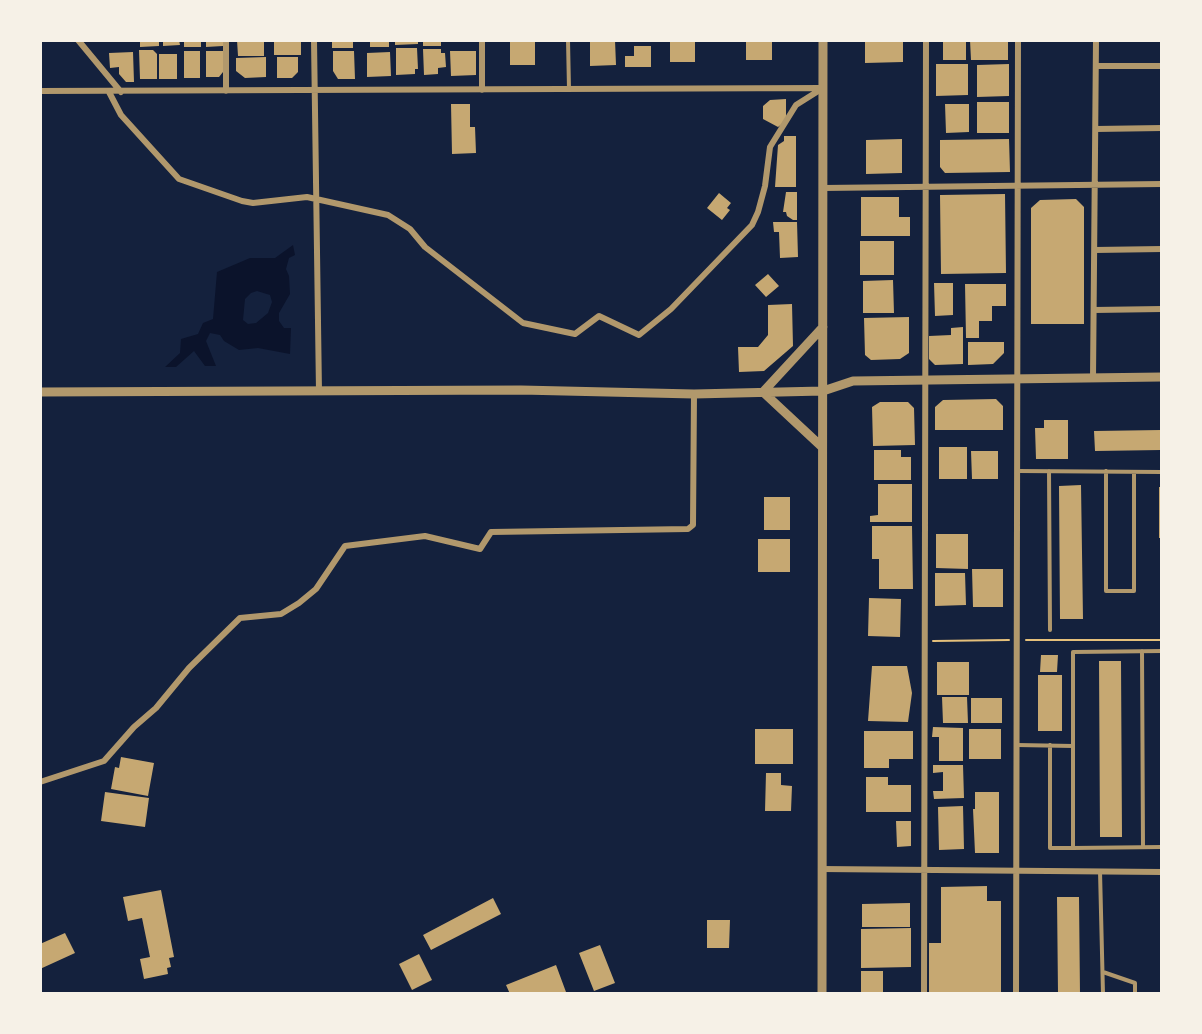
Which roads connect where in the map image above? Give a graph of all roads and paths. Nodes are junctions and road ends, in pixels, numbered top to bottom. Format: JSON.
{"nodes":[{"id":1,"x":78,"y":40,"type":"edge"},
{"id":2,"x":226,"y":40,"type":"edge"},
{"id":3,"x":314,"y":40,"type":"edge"},
{"id":4,"x":482,"y":40,"type":"edge"},
{"id":5,"x":568,"y":40,"type":"edge"},
{"id":6,"x":823,"y":40,"type":"edge"},
{"id":7,"x":926,"y":40,"type":"edge"},
{"id":8,"x":1018,"y":40,"type":"edge"},
{"id":9,"x":1096,"y":40,"type":"edge"},
{"id":10,"x":1096,"y":66,"type":"junction"},
{"id":11,"x":1161,"y":66,"type":"edge"},
{"id":12,"x":823,"y":88,"type":"junction"},
{"id":13,"x":569,"y":89,"type":"junction"},
{"id":14,"x":315,"y":90,"type":"junction"},
{"id":15,"x":482,"y":90,"type":"junction"},
{"id":16,"x":40,"y":91,"type":"edge"},
{"id":17,"x":226,"y":91,"type":"junction"},
{"id":18,"x":109,"y":92,"type":"junction"},
{"id":19,"x":121,"y":92,"type":"junction"},
{"id":20,"x":1161,"y":128,"type":"edge"},
{"id":21,"x":1096,"y":129,"type":"junction"},
{"id":22,"x":1096,"y":184,"type":"junction"},
{"id":23,"x":1161,"y":184,"type":"edge"},
{"id":24,"x":1018,"y":185,"type":"junction"},
{"id":25,"x":925,"y":186,"type":"junction"},
{"id":26,"x":823,"y":188,"type":"junction"},
{"id":27,"x":316,"y":198,"type":"junction"},
{"id":28,"x":1161,"y":249,"type":"edge"},
{"id":29,"x":1095,"y":250,"type":"junction"},
{"id":30,"x":1161,"y":309,"type":"edge"},
{"id":31,"x":1094,"y":310,"type":"junction"},
{"id":32,"x":824,"y":327,"type":"junction"},
{"id":33,"x":1161,"y":377,"type":"edge"},
{"id":34,"x":1018,"y":378,"type":"junction"},
{"id":35,"x":1093,"y":378,"type":"junction"},
{"id":36,"x":924,"y":380,"type":"junction"},
{"id":37,"x":823,"y":391,"type":"junction"},
{"id":38,"x":40,"y":392,"type":"edge"},
{"id":39,"x":319,"y":392,"type":"junction"},
{"id":40,"x":763,"y":392,"type":"junction"},
{"id":41,"x":694,"y":394,"type":"junction"},
{"id":42,"x":822,"y":447,"type":"junction"},
{"id":43,"x":1018,"y":471,"type":"junction"},
{"id":44,"x":1049,"y":471,"type":"junction"},
{"id":45,"x":1106,"y":471,"type":"junction"},
{"id":46,"x":1134,"y":472,"type":"junction"},
{"id":47,"x":1161,"y":472,"type":"edge"},
{"id":48,"x":1050,"y":630,"type":"dead end"},
{"id":49,"x":1018,"y":640,"type":"junction"},
{"id":50,"x":1161,"y":640,"type":"edge"},
{"id":51,"x":924,"y":641,"type":"junction"},
{"id":52,"x":1142,"y":651,"type":"junction"},
{"id":53,"x":1161,"y":651,"type":"edge"},
{"id":54,"x":1017,"y":745,"type":"junction"},
{"id":55,"x":1050,"y":745,"type":"junction"},
{"id":56,"x":1073,"y":746,"type":"junction"},
{"id":57,"x":40,"y":782,"type":"edge"},
{"id":58,"x":1143,"y":847,"type":"junction"},
{"id":59,"x":1161,"y":847,"type":"edge"},
{"id":60,"x":1073,"y":848,"type":"junction"},
{"id":61,"x":821,"y":869,"type":"junction"},
{"id":62,"x":1017,"y":871,"type":"junction"},
{"id":63,"x":1100,"y":871,"type":"junction"},
{"id":64,"x":924,"y":872,"type":"junction"},
{"id":65,"x":1161,"y":872,"type":"edge"},
{"id":66,"x":1102,"y":972,"type":"junction"},
{"id":67,"x":822,"y":993,"type":"edge"},
{"id":68,"x":924,"y":993,"type":"edge"},
{"id":69,"x":1016,"y":993,"type":"edge"},
{"id":70,"x":1103,"y":993,"type":"edge"},
{"id":71,"x":1135,"y":993,"type":"edge"}],
"edges":[{"from":1,"to":19,"type":"street"},
{"from":2,"to":17,"type":"street"},
{"from":3,"to":14,"type":"street"},
{"from":4,"to":15,"type":"street"},
{"from":5,"to":13,"type":"lane"},
{"from":6,"to":12,"type":"street"},
{"from":7,"to":25,"type":"street"},
{"from":8,"to":24,"type":"street"},
{"from":9,"to":10,"type":"street"},
{"from":10,"to":11,"type":"street"},
{"from":10,"to":21,"type":"street"},
{"from":12,"to":13,"type":"street"},
{"from":12,"to":26,"type":"street"},
{"from":12,"to":27,"type":"street"},
{"from":13,"to":15,"type":"street"},
{"from":14,"to":15,"type":"street"},
{"from":14,"to":17,"type":"street"},
{"from":14,"to":27,"type":"street"},
{"from":16,"to":18,"type":"street"},
{"from":17,"to":19,"type":"street"},
{"from":18,"to":19,"type":"street"},
{"from":18,"to":27,"type":"street"},
{"from":20,"to":21,"type":"street"},
{"from":21,"to":22,"type":"street"},
{"from":22,"to":23,"type":"street"},
{"from":22,"to":24,"type":"street"},
{"from":22,"to":29,"type":"street"},
{"from":24,"to":25,"type":"street"},
{"from":24,"to":34,"type":"street"},
{"from":25,"to":26,"type":"street"},
{"from":25,"to":36,"type":"street"},
{"from":26,"to":32,"type":"street"},
{"from":27,"to":39,"type":"street"},
{"from":28,"to":29,"type":"street"},
{"from":29,"to":31,"type":"street"},
{"from":30,"to":31,"type":"street"},
{"from":31,"to":35,"type":"street"},
{"from":32,"to":37,"type":"street"},
{"from":32,"to":40,"type":"street"},
{"from":33,"to":35,"type":"street"},
{"from":34,"to":35,"type":"street"},
{"from":34,"to":36,"type":"street"},
{"from":34,"to":43,"type":"street"},
{"from":36,"to":37,"type":"street"},
{"from":36,"to":51,"type":"street"},
{"from":37,"to":40,"type":"street"},
{"from":37,"to":42,"type":"street"},
{"from":38,"to":39,"type":"street"},
{"from":39,"to":41,"type":"street"},
{"from":40,"to":41,"type":"street"},
{"from":40,"to":42,"type":"street"},
{"from":41,"to":57,"type":"street"},
{"from":42,"to":61,"type":"street"},
{"from":43,"to":44,"type":"lane"},
{"from":43,"to":49,"type":"street"},
{"from":44,"to":45,"type":"lane"},
{"from":44,"to":48,"type":"lane"},
{"from":45,"to":46,"type":"lane"},
{"from":45,"to":46,"type":"lane"},
{"from":46,"to":47,"type":"lane"},
{"from":49,"to":50,"type":"path"},
{"from":49,"to":51,"type":"path"},
{"from":49,"to":54,"type":"street"},
{"from":51,"to":64,"type":"street"},
{"from":52,"to":53,"type":"lane"},
{"from":52,"to":56,"type":"lane"},
{"from":52,"to":58,"type":"lane"},
{"from":54,"to":55,"type":"lane"},
{"from":54,"to":62,"type":"street"},
{"from":55,"to":56,"type":"lane"},
{"from":55,"to":60,"type":"lane"},
{"from":56,"to":60,"type":"lane"},
{"from":58,"to":59,"type":"lane"},
{"from":58,"to":60,"type":"lane"},
{"from":61,"to":64,"type":"street"},
{"from":61,"to":67,"type":"street"},
{"from":62,"to":63,"type":"street"},
{"from":62,"to":64,"type":"street"},
{"from":62,"to":69,"type":"street"},
{"from":63,"to":65,"type":"street"},
{"from":63,"to":66,"type":"lane"},
{"from":64,"to":68,"type":"street"},
{"from":66,"to":70,"type":"lane"},
{"from":66,"to":71,"type":"lane"}]}
